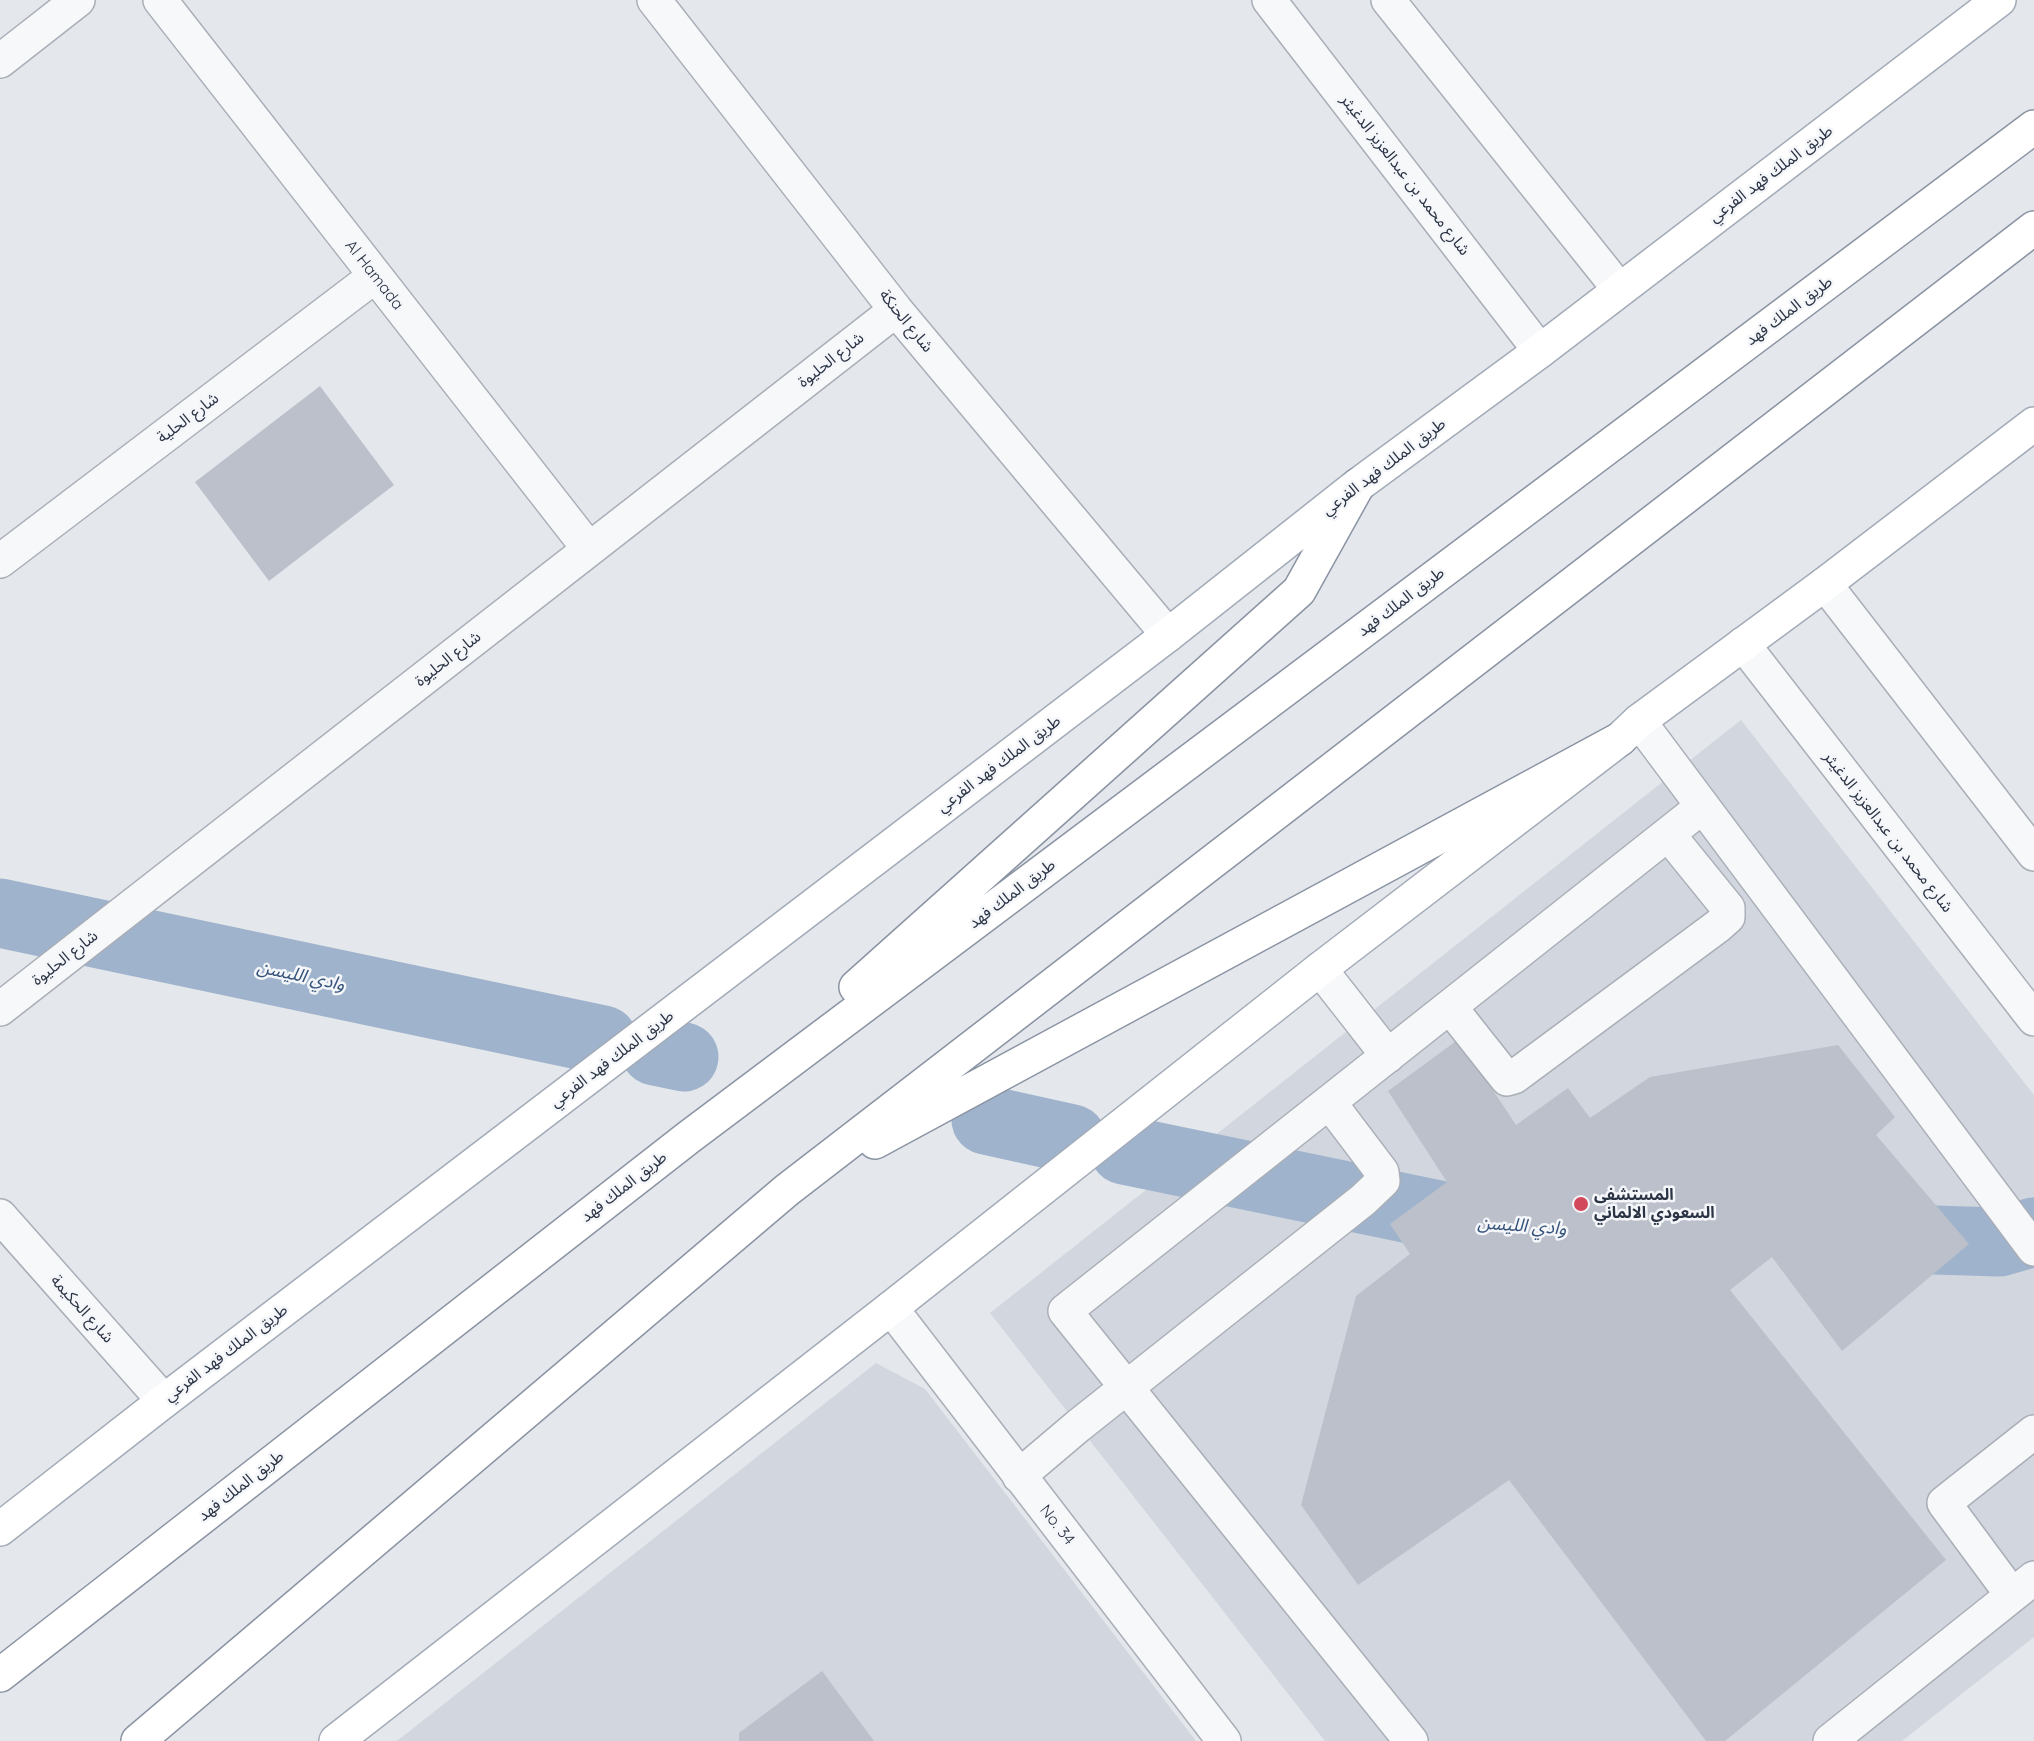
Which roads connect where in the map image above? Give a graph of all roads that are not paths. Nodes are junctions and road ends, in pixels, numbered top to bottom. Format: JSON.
{"nodes":[{"id":1,"x":78,"y":0,"type":"edge"},
{"id":2,"x":160,"y":0,"type":"edge"},
{"id":3,"x":654,"y":0,"type":"edge"},
{"id":4,"x":1269,"y":0,"type":"edge"},
{"id":5,"x":1388,"y":0,"type":"edge"},
{"id":6,"x":1999,"y":0,"type":"edge"},
{"id":7,"x":0,"y":61,"type":"edge"},
{"id":8,"x":2034,"y":127,"type":"edge"},
{"id":9,"x":2034,"y":228,"type":"edge"},
{"id":10,"x":375,"y":276,"type":"junction"},
{"id":11,"x":1619,"y":290,"type":"junction"},
{"id":12,"x":896,"y":310,"type":"junction"},
{"id":13,"x":1540,"y":351,"type":"junction"},
{"id":14,"x":2034,"y":424,"type":"edge"},
{"id":15,"x":1358,"y":485,"type":"junction"},
{"id":16,"x":589,"y":549,"type":"junction"},
{"id":17,"x":0,"y":561,"type":"edge"},
{"id":18,"x":1825,"y":584,"type":"junction"},
{"id":19,"x":1168,"y":635,"type":"junction"},
{"id":20,"x":1743,"y":644,"type":"junction"},
{"id":21,"x":1629,"y":730,"type":"junction"},
{"id":22,"x":1702,"y":807,"type":"junction"},
{"id":23,"x":1668,"y":834,"type":"junction"},
{"id":24,"x":2034,"y":854,"type":"edge"},
{"id":25,"x":1320,"y":969,"type":"junction"},
{"id":26,"x":1450,"y":1007,"type":"junction"},
{"id":27,"x":0,"y":1009,"type":"edge"},
{"id":28,"x":2034,"y":1019,"type":"edge"},
{"id":29,"x":1388,"y":1056,"type":"junction"},
{"id":30,"x":1329,"y":1102,"type":"junction"},
{"id":31,"x":689,"y":1137,"type":"junction"},
{"id":32,"x":786,"y":1190,"type":"junction"},
{"id":33,"x":0,"y":1216,"type":"edge"},
{"id":34,"x":2034,"y":1249,"type":"edge"},
{"id":35,"x":891,"y":1308,"type":"junction"},
{"id":36,"x":1126,"y":1388,"type":"junction"},
{"id":37,"x":164,"y":1401,"type":"junction"},
{"id":38,"x":2034,"y":1432,"type":"edge"},
{"id":39,"x":1019,"y":1476,"type":"junction"},
{"id":40,"x":0,"y":1529,"type":"edge"},
{"id":41,"x":156,"y":1553,"type":"junction"},
{"id":42,"x":2023,"y":1586,"type":"edge"},
{"id":43,"x":0,"y":1651,"type":"edge"},
{"id":44,"x":0,"y":1675,"type":"edge"},
{"id":45,"x":146,"y":1736,"type":"edge"},
{"id":46,"x":336,"y":1741,"type":"edge"},
{"id":47,"x":1224,"y":1741,"type":"edge"},
{"id":48,"x":1411,"y":1741,"type":"edge"},
{"id":49,"x":1830,"y":1741,"type":"edge"}],
"edges":[{"from":1,"to":7,"type":"street"},
{"from":2,"to":10,"type":"street","name":"Al Hamada"},
{"from":3,"to":12,"type":"street","name":"شارع الحنكة"},
{"from":4,"to":13,"type":"street","name":"شارع محمد بن عبدالعزيز الدغيثر"},
{"from":5,"to":11,"type":"street"},
{"from":6,"to":11,"type":"main road","name":"طريق الملك فهد الفرعي"},
{"from":8,"to":31,"type":"main road","name":"طريق الملك فهد"},
{"from":9,"to":32,"type":"main road"},
{"from":10,"to":16,"type":"street","name":"Al Hamada"},
{"from":10,"to":17,"type":"street","name":"شارع الحلية"},
{"from":11,"to":13,"type":"main road","name":"طريق الملك فهد الفرعي"},
{"from":12,"to":16,"type":"street","name":"شارع الحليوة"},
{"from":12,"to":19,"type":"street","name":"شارع الحنكة"},
{"from":13,"to":15,"type":"main road","name":"طريق الملك فهد الفرعي"},
{"from":14,"to":18,"type":"main road"},
{"from":15,"to":19,"type":"main road","name":"طريق الملك فهد الفرعي"},
{"from":15,"to":31,"type":"main road"},
{"from":16,"to":27,"type":"street","name":"شارع الحليوة"},
{"from":18,"to":20,"type":"main road"},
{"from":18,"to":24,"type":"street"},
{"from":19,"to":37,"type":"main road","name":"طريق الملك فهد الفرعي"},
{"from":20,"to":21,"type":"main road"},
{"from":20,"to":28,"type":"street","name":"شارع محمد بن عبدالعزيز الدغيثر"},
{"from":21,"to":22,"type":"street"},
{"from":21,"to":25,"type":"main road"},
{"from":21,"to":32,"type":"main road"},
{"from":22,"to":23,"type":"street"},
{"from":22,"to":34,"type":"street"},
{"from":23,"to":26,"type":"street"},
{"from":23,"to":26,"type":"street"},
{"from":25,"to":29,"type":"street"},
{"from":25,"to":35,"type":"main road"},
{"from":26,"to":29,"type":"street"},
{"from":29,"to":30,"type":"street"},
{"from":30,"to":36,"type":"street"},
{"from":30,"to":36,"type":"street"},
{"from":31,"to":41,"type":"main road","name":"طريق الملك فهد"},
{"from":32,"to":45,"type":"main road"},
{"from":33,"to":37,"type":"street","name":"شارع الحكيمة"},
{"from":35,"to":39,"type":"street","name":"No. 34"},
{"from":35,"to":46,"type":"main road"},
{"from":36,"to":39,"type":"street"},
{"from":36,"to":48,"type":"street"},
{"from":37,"to":40,"type":"main road","name":"طريق الملك فهد الفرعي"},
{"from":38,"to":42,"type":"street"},
{"from":39,"to":47,"type":"street","name":"No. 34"},
{"from":41,"to":43,"type":"main road"},
{"from":41,"to":44,"type":"main road","name":"طريق الملك فهد"},
{"from":42,"to":49,"type":"street"}]}
